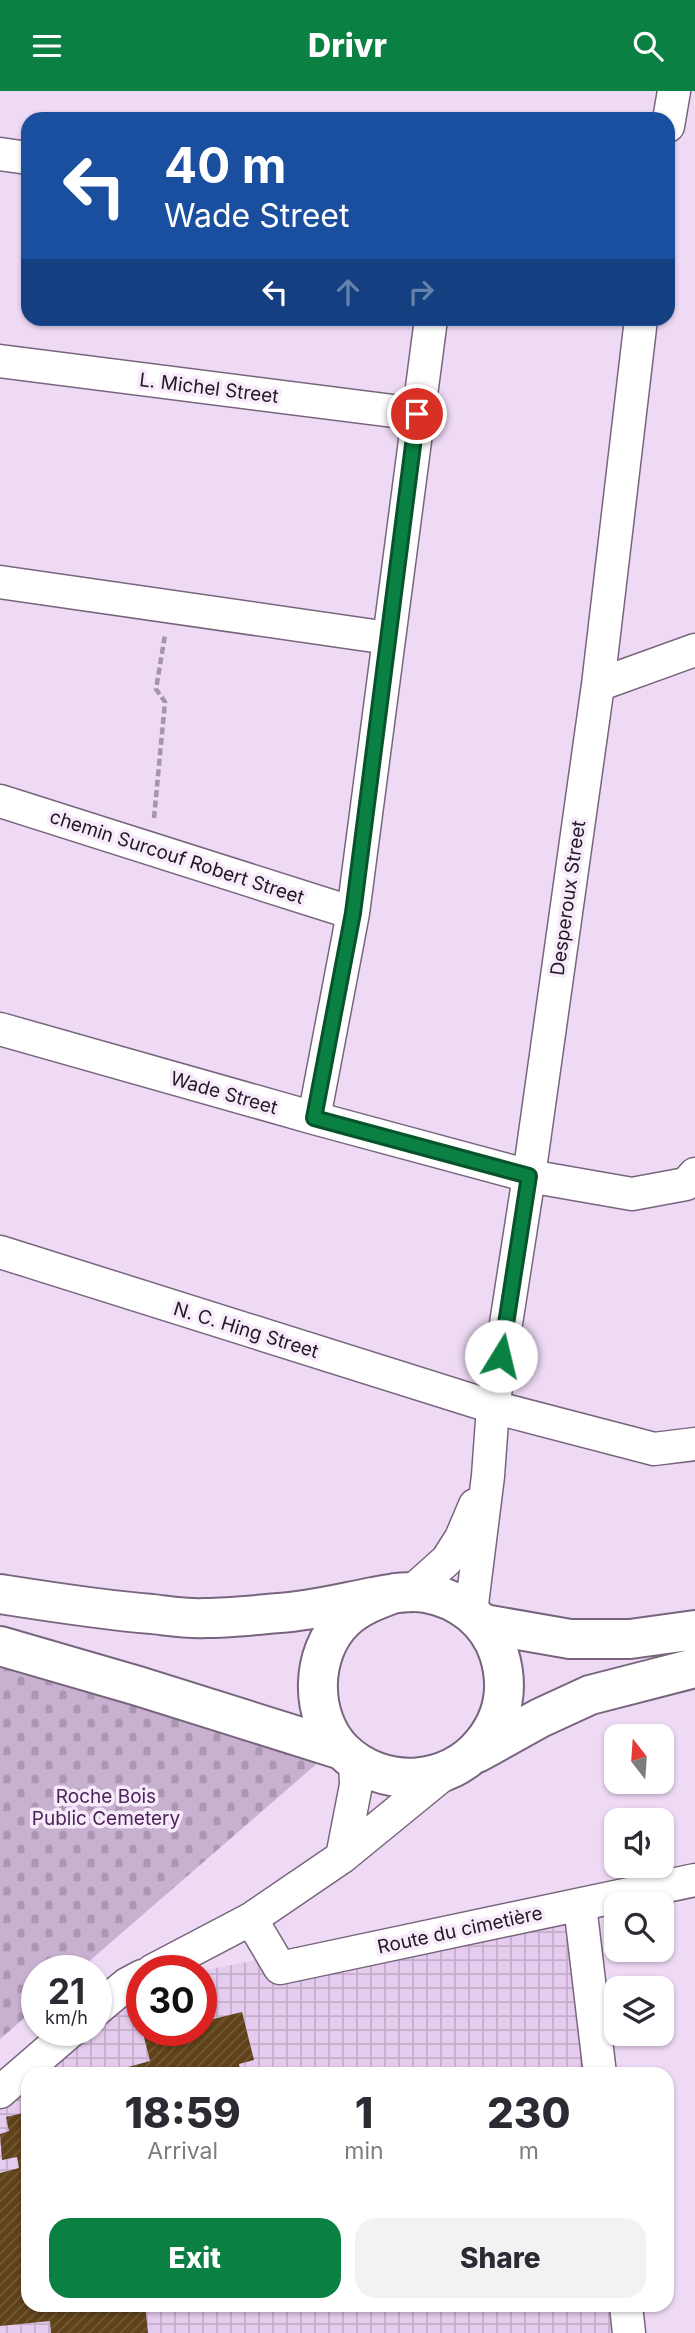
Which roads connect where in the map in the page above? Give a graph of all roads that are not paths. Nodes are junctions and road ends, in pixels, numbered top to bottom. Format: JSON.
{"nodes":[{"id":1,"x":0,"y":154,"type":"edge"},
{"id":2,"x":21,"y":157,"type":"edge"},
{"id":3,"x":430,"y":326,"type":"edge"},
{"id":4,"x":640,"y":326,"type":"edge"},
{"id":5,"x":0,"y":361,"type":"edge"},
{"id":6,"x":417,"y":414,"type":"junction"},
{"id":7,"x":0,"y":582,"type":"edge"},
{"id":8,"x":387,"y":638,"type":"junction"},
{"id":9,"x":695,"y":650,"type":"edge"},
{"id":10,"x":598,"y":685,"type":"junction"},
{"id":11,"x":0,"y":801,"type":"edge"},
{"id":12,"x":353,"y":913,"type":"junction"},
{"id":13,"x":0,"y":1029,"type":"edge"},
{"id":14,"x":314,"y":1118,"type":"junction"},
{"id":15,"x":695,"y":1174,"type":"edge"},
{"id":16,"x":529,"y":1176,"type":"junction"},
{"id":17,"x":0,"y":1252,"type":"edge"},
{"id":18,"x":493,"y":1407,"type":"junction"},
{"id":19,"x":695,"y":1444,"type":"edge"},
{"id":20,"x":488,"y":1476,"type":"junction"},
{"id":21,"x":402,"y":1593,"type":"junction"},
{"id":22,"x":0,"y":1594,"type":"edge"},
{"id":23,"x":478,"y":1618,"type":"junction"},
{"id":24,"x":695,"y":1630,"type":"edge"},
{"id":25,"x":0,"y":1646,"type":"edge"},
{"id":26,"x":695,"y":1668,"type":"edge"},
{"id":27,"x":348,"y":1755,"type":"junction"},
{"id":28,"x":459,"y":1764,"type":"junction"},
{"id":29,"x":342,"y":1857,"type":"junction"},
{"id":30,"x":695,"y":1880,"type":"edge"},
{"id":31,"x":580,"y":1905,"type":"junction"},
{"id":32,"x":251,"y":1919,"type":"junction"},
{"id":33,"x":182,"y":1955,"type":"edge"},
{"id":34,"x":126,"y":1985,"type":"edge"},
{"id":35,"x":112,"y":1997,"type":"edge"},
{"id":36,"x":53,"y":2046,"type":"edge"},
{"id":37,"x":29,"y":2067,"type":"edge"},
{"id":38,"x":599,"y":2067,"type":"edge"},
{"id":39,"x":21,"y":2074,"type":"edge"},
{"id":40,"x":0,"y":2092,"type":"edge"},
{"id":41,"x":627,"y":2312,"type":"edge"},
{"id":42,"x":629,"y":2333,"type":"edge"}],
"edges":[{"from":1,"to":2,"type":"street"},
{"from":3,"to":6,"type":"street"},
{"from":4,"to":10,"type":"street","name":"Desperoux Street"},
{"from":5,"to":6,"type":"street","name":"L. Michel Street"},
{"from":6,"to":8,"type":"street"},
{"from":7,"to":8,"type":"street"},
{"from":8,"to":12,"type":"street"},
{"from":9,"to":10,"type":"street"},
{"from":10,"to":16,"type":"street","name":"Desperoux Street"},
{"from":11,"to":12,"type":"street","name":"chemin Surcouf Robert Street"},
{"from":12,"to":14,"type":"street"},
{"from":13,"to":14,"type":"street","name":"Wade Street"},
{"from":14,"to":16,"type":"street","name":"Wade Street"},
{"from":15,"to":16,"type":"street","name":"Wade Street"},
{"from":16,"to":18,"type":"street","name":"Desperoux Street"},
{"from":17,"to":18,"type":"street","name":"N. C. Hing Street"},
{"from":18,"to":19,"type":"street","name":"N. C. Hing Street"},
{"from":18,"to":20,"type":"street","name":"Desperoux Street"},
{"from":20,"to":21,"type":"street"},
{"from":20,"to":23,"type":"street","name":"Desperoux Street"},
{"from":21,"to":22,"type":"main road"},
{"from":21,"to":23,"type":"main road"},
{"from":21,"to":27,"type":"main road"},
{"from":23,"to":24,"type":"main road"},
{"from":23,"to":28,"type":"main road"},
{"from":25,"to":27,"type":"main road"},
{"from":26,"to":28,"type":"main road"},
{"from":27,"to":28,"type":"main road"},
{"from":27,"to":29,"type":"street"},
{"from":28,"to":29,"type":"street"},
{"from":29,"to":32,"type":"street"},
{"from":30,"to":31,"type":"street","name":"Route du cimetière"},
{"from":31,"to":32,"type":"street","name":"Route du cimetière"},
{"from":31,"to":38,"type":"street"},
{"from":32,"to":33,"type":"street"},
{"from":34,"to":35,"type":"street"},
{"from":36,"to":37,"type":"street"},
{"from":39,"to":40,"type":"street"},
{"from":41,"to":42,"type":"street"}]}
